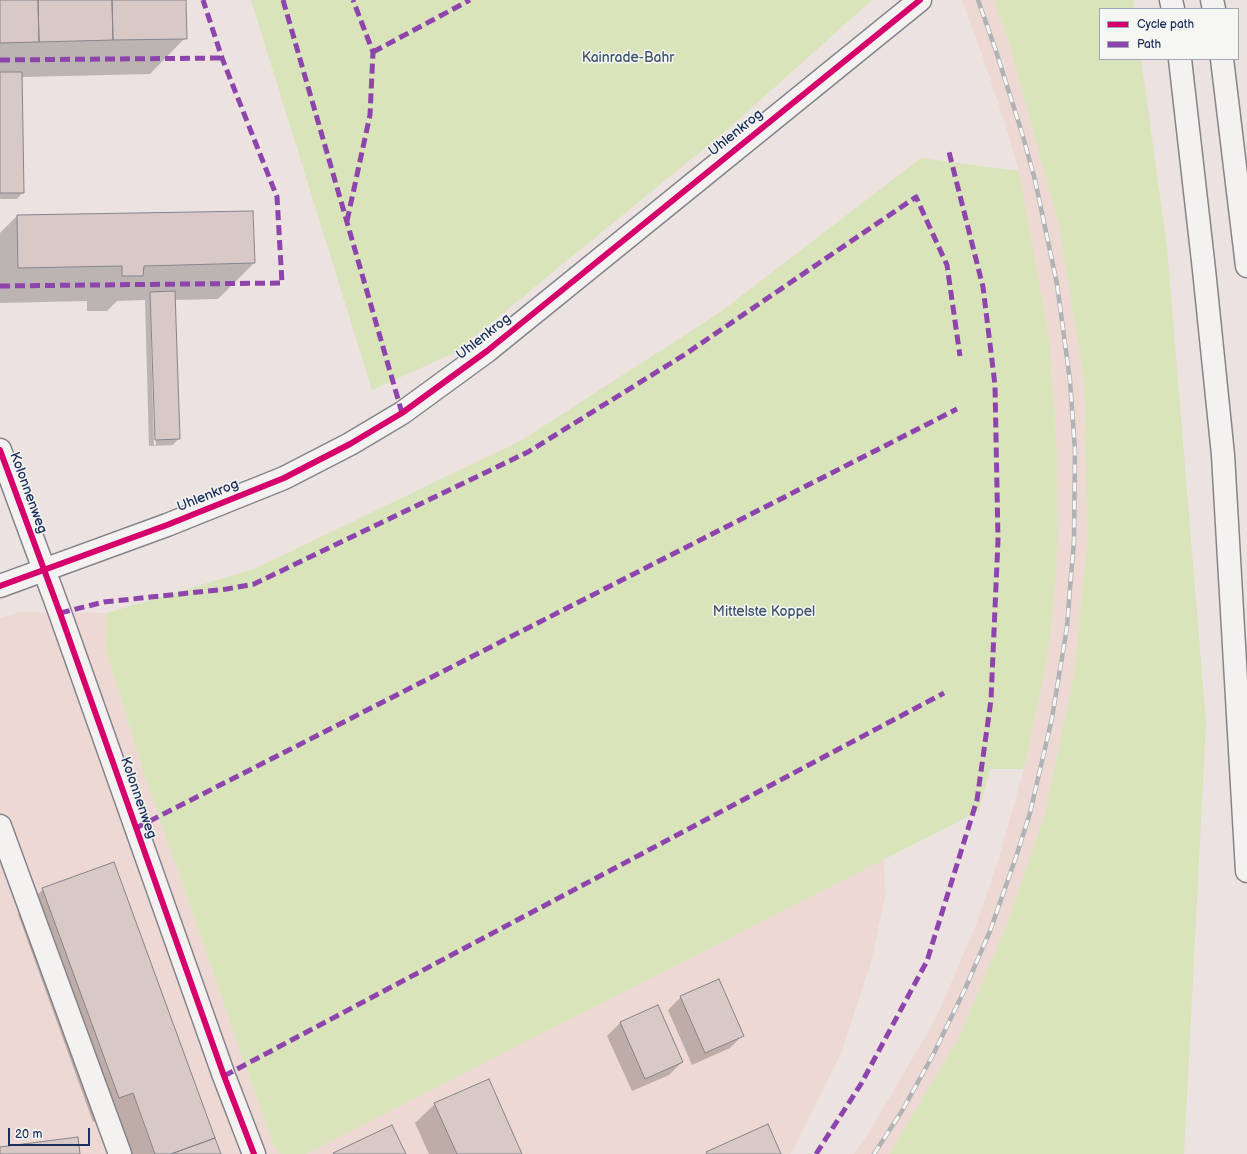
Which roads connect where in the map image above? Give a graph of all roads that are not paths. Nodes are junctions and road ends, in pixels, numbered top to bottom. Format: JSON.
{"nodes":[{"id":1,"x":920,"y":0,"type":"edge"},
{"id":2,"x":1180,"y":60,"type":"edge"},
{"id":3,"x":1222,"y":60,"type":"edge"},
{"id":4,"x":1247,"y":266,"type":"edge"},
{"id":5,"x":0,"y":450,"type":"edge"},
{"id":6,"x":44,"y":571,"type":"junction"},
{"id":7,"x":0,"y":586,"type":"edge"},
{"id":8,"x":0,"y":826,"type":"edge"},
{"id":9,"x":1247,"y":871,"type":"edge"},
{"id":10,"x":120,"y":1154,"type":"edge"},
{"id":11,"x":254,"y":1154,"type":"edge"}],
"edges":[{"from":1,"to":6,"type":"main road","name":"Uhlenkrog"},
{"from":2,"to":9,"type":"main road"},
{"from":3,"to":4,"type":"main road"},
{"from":5,"to":6,"type":"main road","name":"Kolonnenweg"},
{"from":6,"to":7,"type":"main road","name":"Uhlenkrog"},
{"from":6,"to":11,"type":"main road","name":"Kolonnenweg"},
{"from":8,"to":10,"type":"main road"}]}
